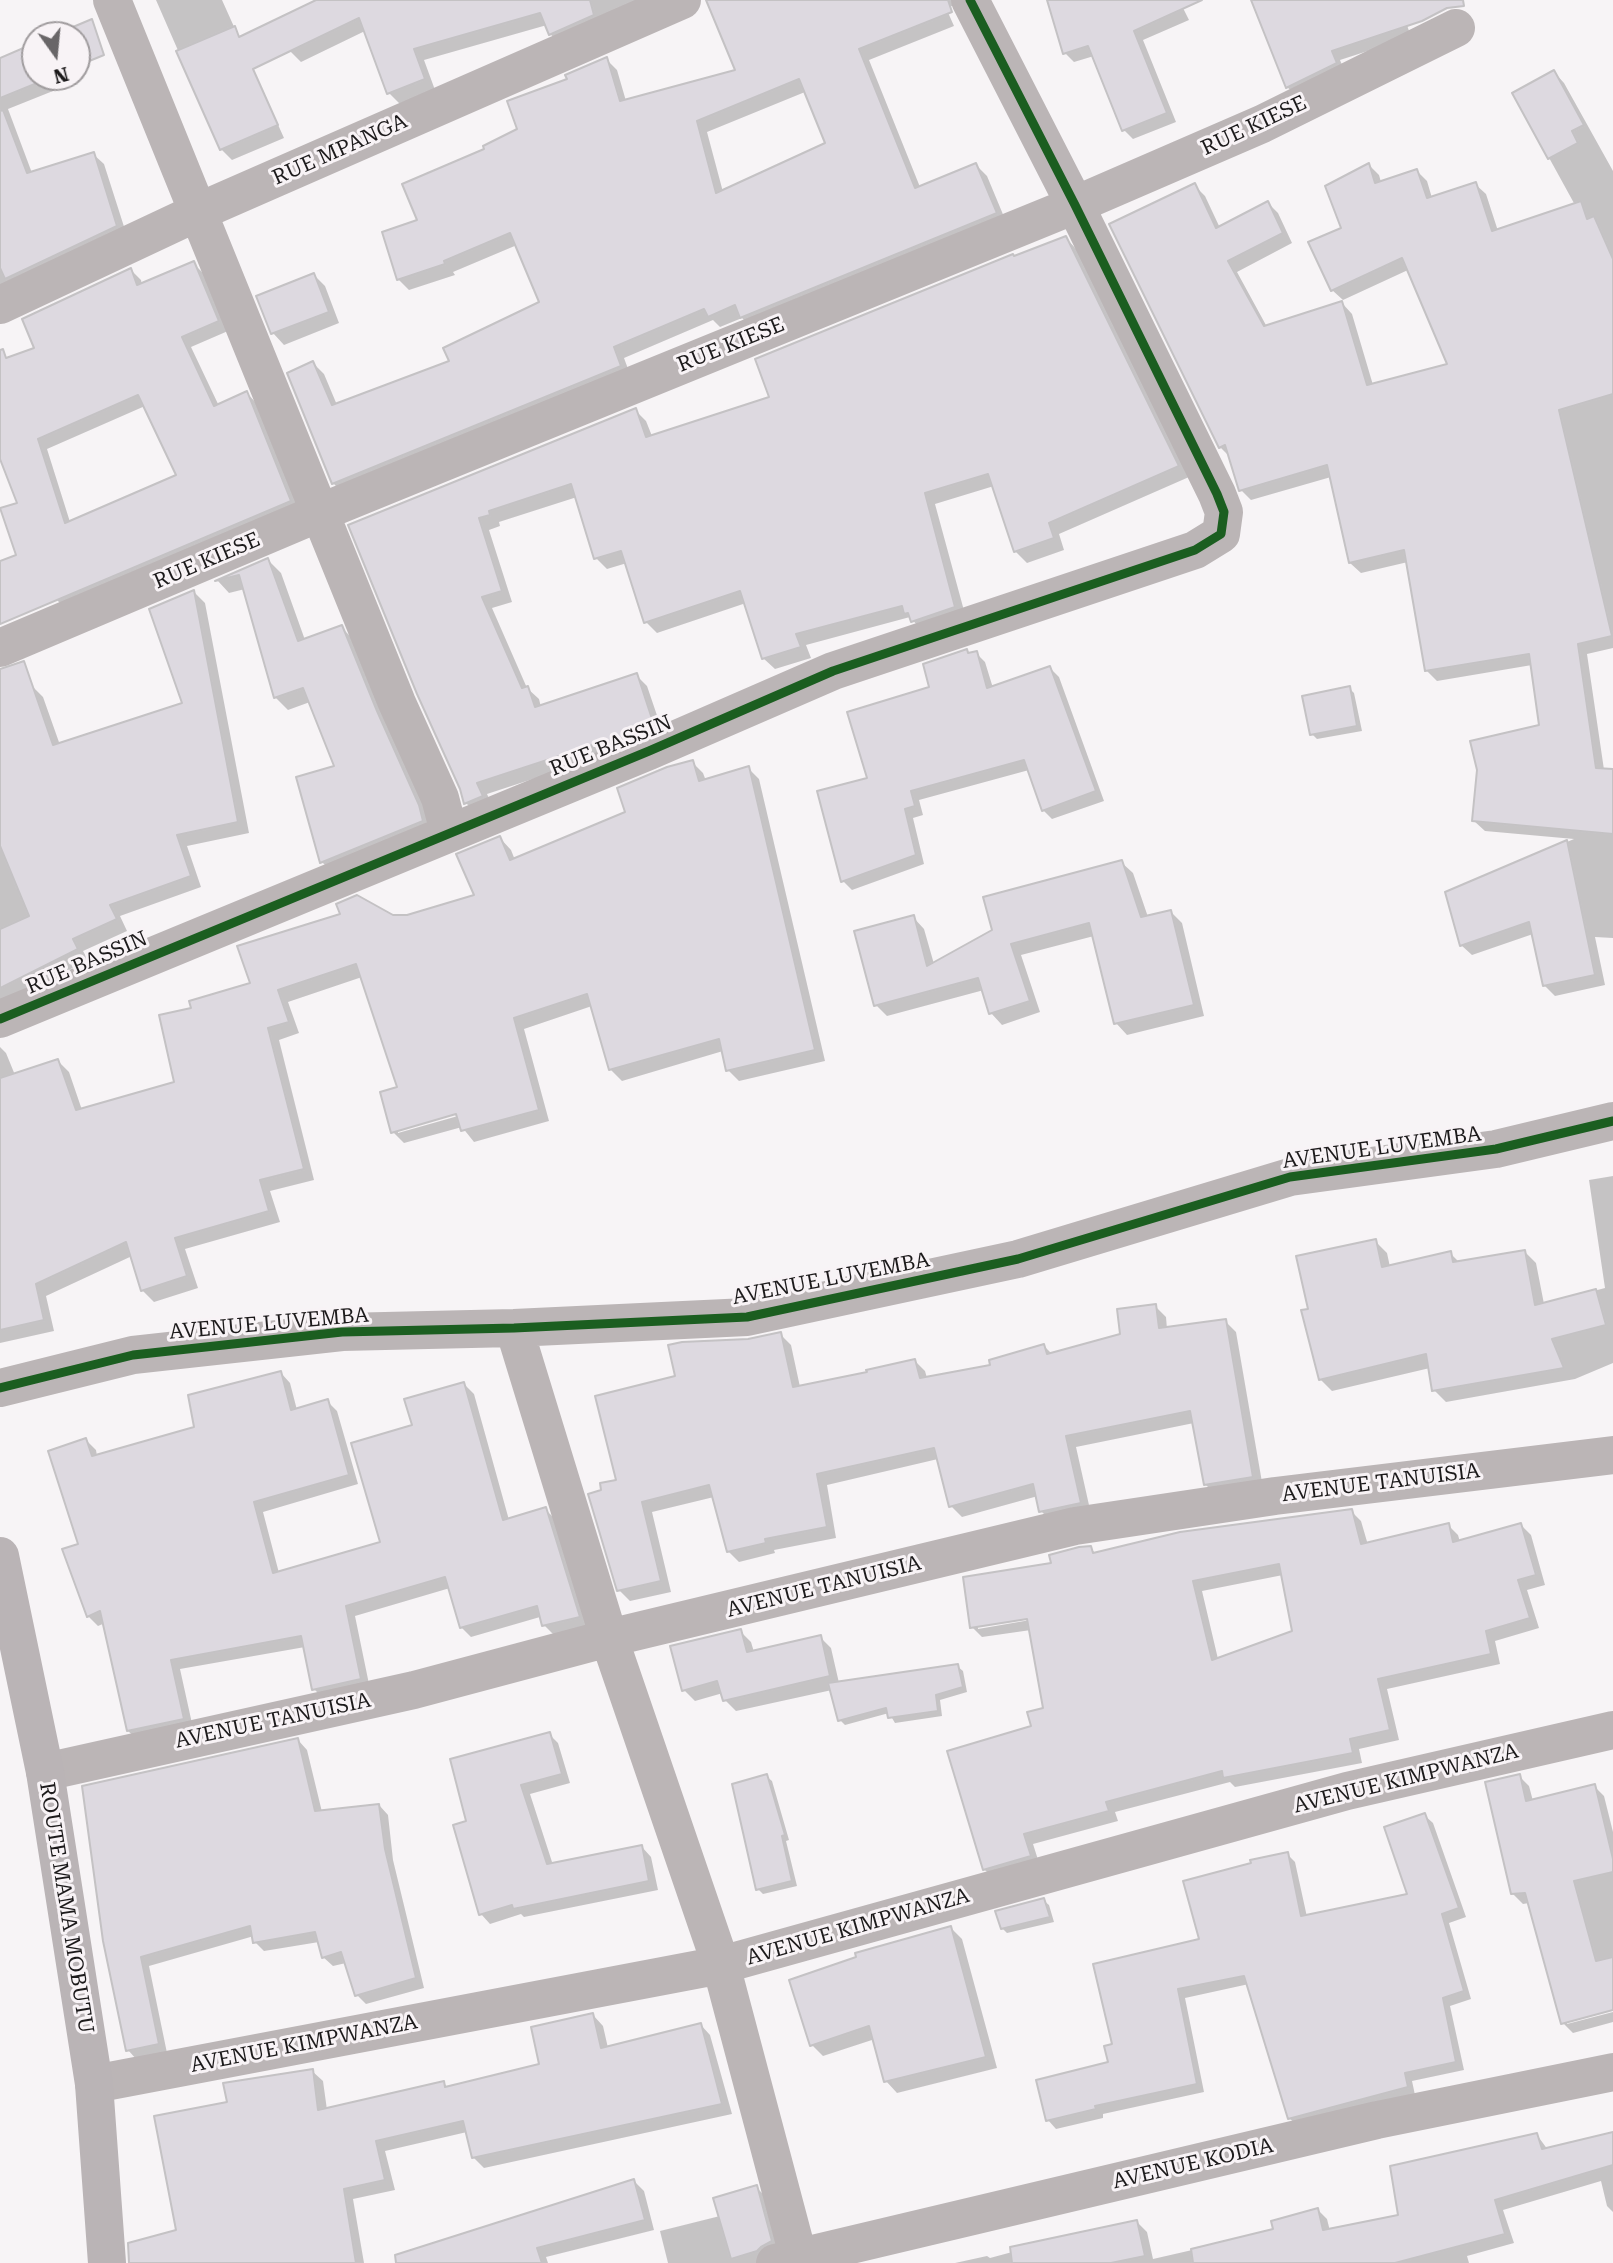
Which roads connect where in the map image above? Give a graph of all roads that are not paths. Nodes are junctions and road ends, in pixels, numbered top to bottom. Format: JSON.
{"nodes":[{"id":1,"x":112,"y":0,"type":"edge"},
{"id":2,"x":682,"y":0,"type":"edge"},
{"id":3,"x":970,"y":0,"type":"edge"},
{"id":4,"x":1456,"y":28,"type":"dead end"},
{"id":5,"x":1075,"y":205,"type":"junction"},
{"id":6,"x":198,"y":212,"type":"junction"},
{"id":7,"x":0,"y":305,"type":"edge"},
{"id":8,"x":319,"y":513,"type":"junction"},
{"id":9,"x":0,"y":648,"type":"edge"},
{"id":10,"x":449,"y":832,"type":"junction"},
{"id":11,"x":0,"y":1019,"type":"edge"},
{"id":12,"x":1613,"y":1121,"type":"edge"},
{"id":13,"x":514,"y":1328,"type":"junction"},
{"id":14,"x":0,"y":1388,"type":"edge"},
{"id":15,"x":1613,"y":1455,"type":"edge"},
{"id":16,"x":0,"y":1556,"type":"edge"},
{"id":17,"x":609,"y":1638,"type":"junction"},
{"id":18,"x":1613,"y":1730,"type":"edge"},
{"id":19,"x":45,"y":1772,"type":"junction"},
{"id":20,"x":721,"y":1965,"type":"junction"},
{"id":21,"x":1613,"y":2072,"type":"edge"},
{"id":22,"x":94,"y":2084,"type":"junction"},
{"id":23,"x":791,"y":2261,"type":"edge"},
{"id":24,"x":107,"y":2263,"type":"edge"}],
"edges":[{"from":1,"to":6,"type":"street"},
{"from":2,"to":6,"type":"street","name":"RUE MPANGA"},
{"from":3,"to":5,"type":"street"},
{"from":4,"to":5,"type":"street","name":"RUE KIESE"},
{"from":5,"to":8,"type":"street","name":"RUE KIESE"},
{"from":5,"to":10,"type":"street","name":"RUE BASSIN"},
{"from":6,"to":7,"type":"street","name":"RUE MPANGA"},
{"from":6,"to":8,"type":"street"},
{"from":8,"to":9,"type":"street","name":"RUE KIESE"},
{"from":8,"to":10,"type":"street"},
{"from":10,"to":11,"type":"street","name":"RUE BASSIN"},
{"from":12,"to":13,"type":"street","name":"AVENUE LUVEMBA"},
{"from":13,"to":14,"type":"street","name":"AVENUE LUVEMBA"},
{"from":13,"to":17,"type":"street"},
{"from":15,"to":17,"type":"street","name":"AVENUE TANUISIA"},
{"from":16,"to":19,"type":"street","name":"ROUTE MAMA MOBUTU"},
{"from":17,"to":19,"type":"street","name":"AVENUE TANUISIA"},
{"from":17,"to":20,"type":"street"},
{"from":18,"to":20,"type":"street","name":"AVENUE KIMPWANZA"},
{"from":19,"to":22,"type":"street","name":"ROUTE MAMA MOBUTU"},
{"from":20,"to":22,"type":"street","name":"AVENUE KIMPWANZA"},
{"from":20,"to":23,"type":"street"},
{"from":21,"to":23,"type":"street","name":"AVENUE KODIA"},
{"from":22,"to":24,"type":"street","name":"ROUTE MAMA MOBUTU"}]}
